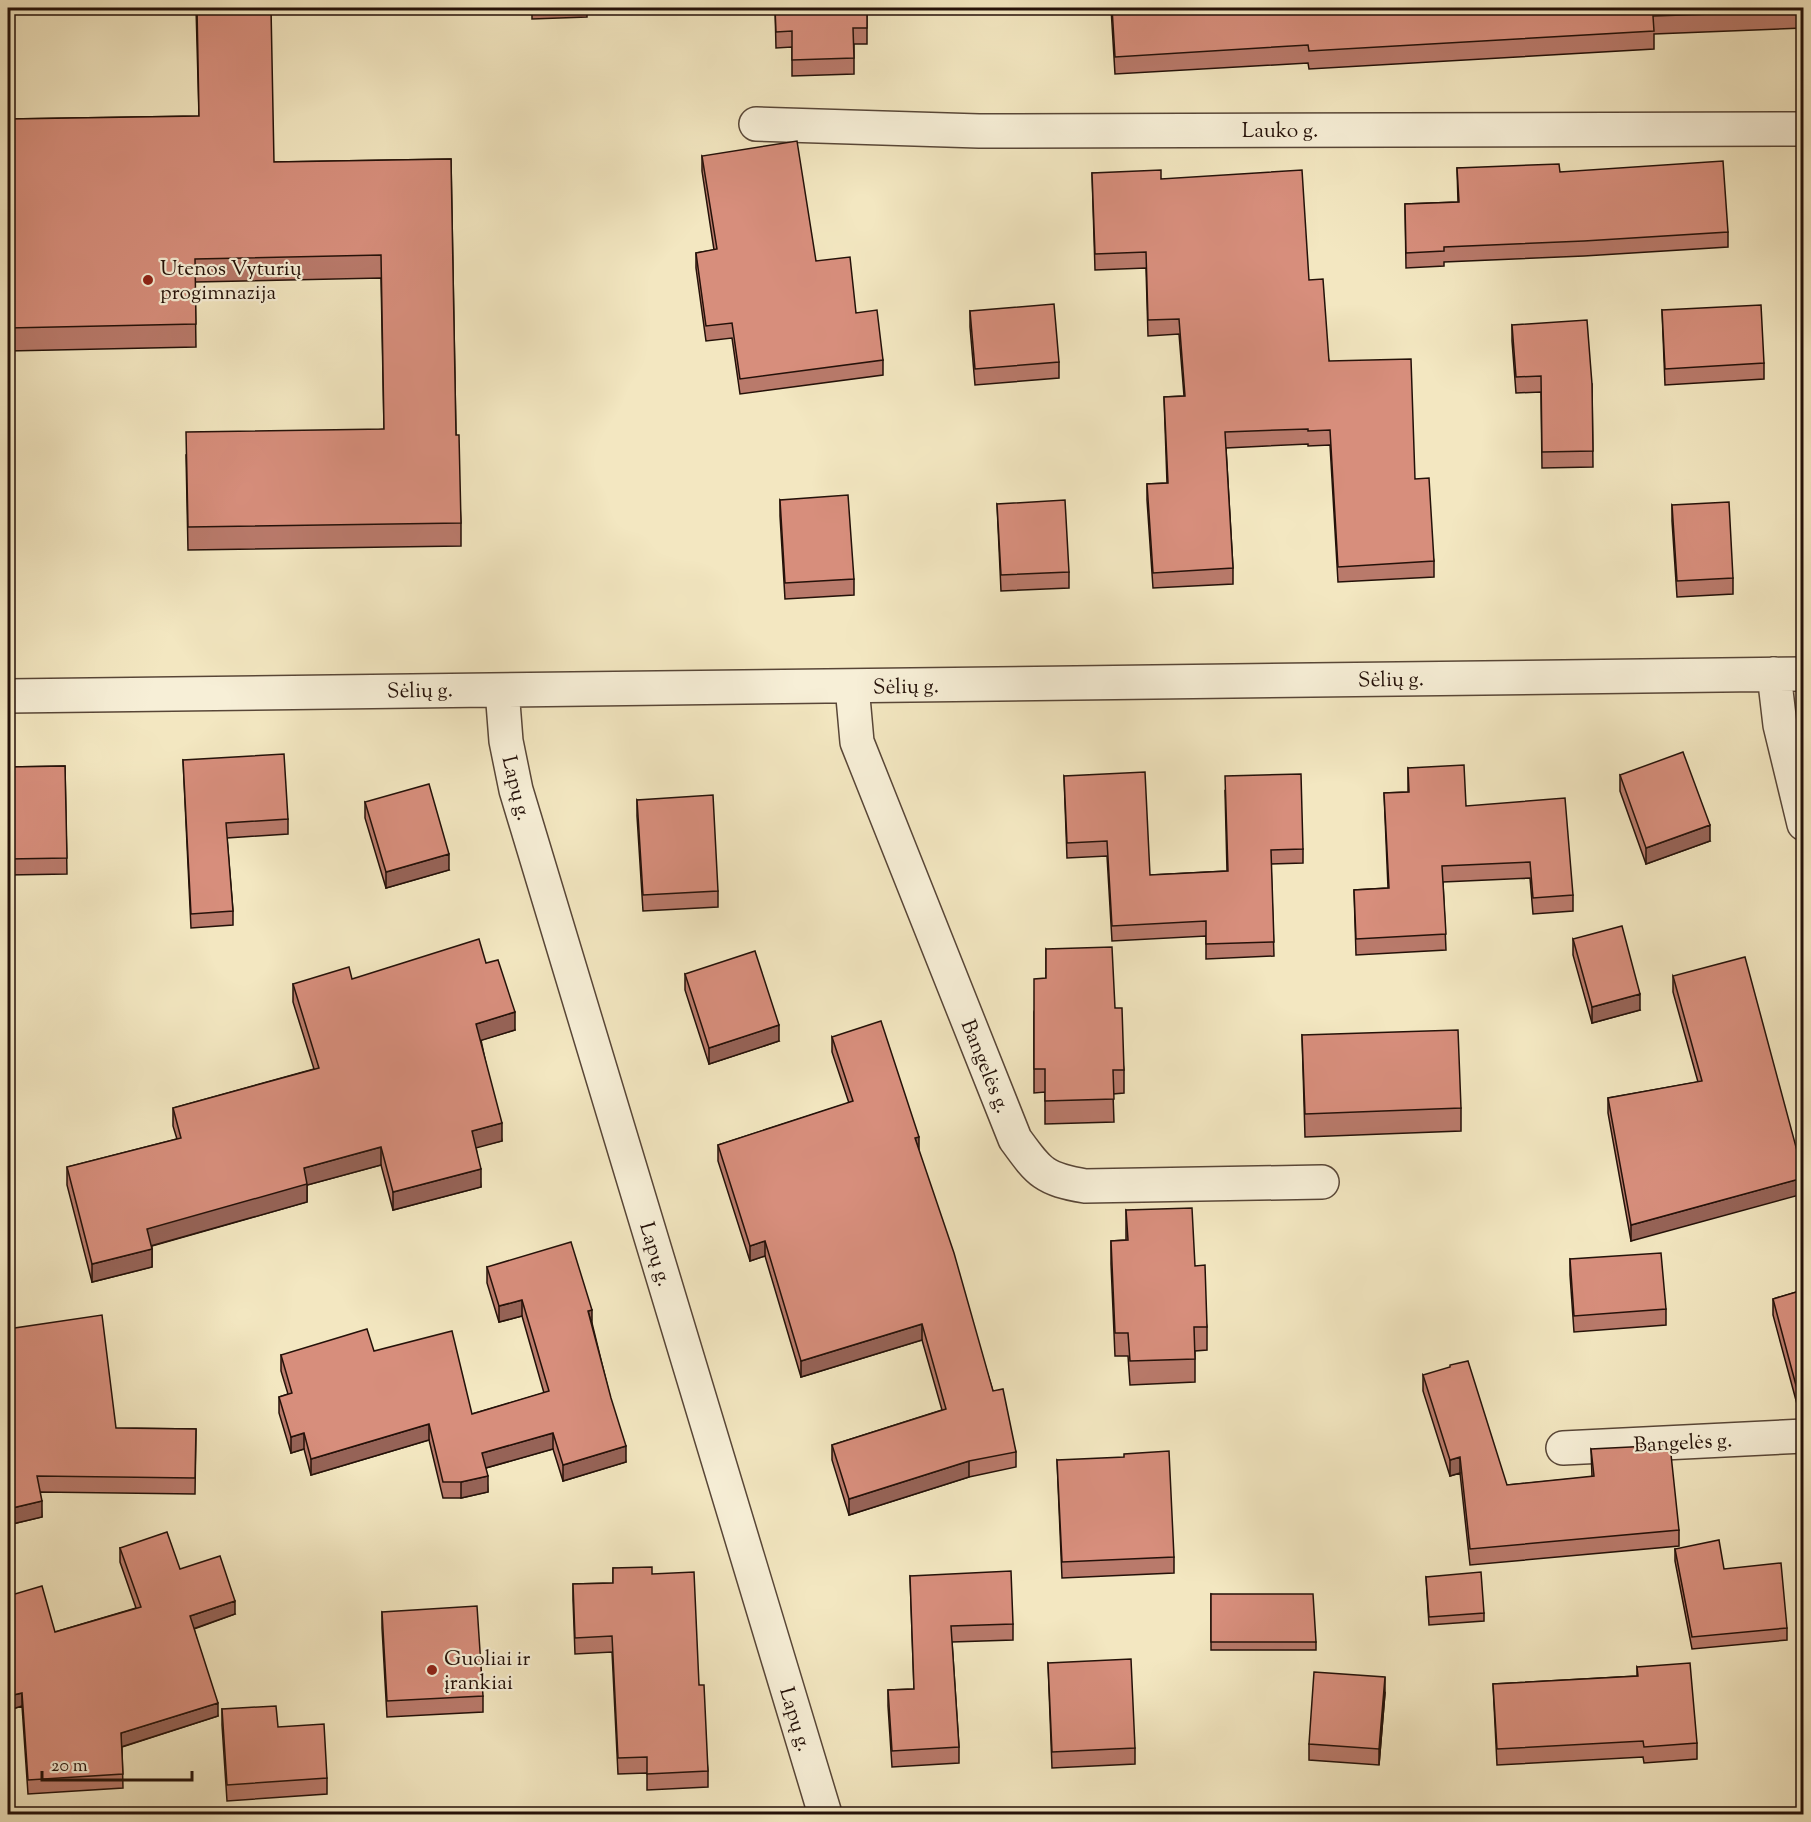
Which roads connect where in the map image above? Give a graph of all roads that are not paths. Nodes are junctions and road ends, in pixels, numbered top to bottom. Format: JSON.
{"nodes":[{"id":1,"x":756,"y":124,"type":"dead end"},
{"id":2,"x":1803,"y":129,"type":"edge"},
{"id":3,"x":1789,"y":674,"type":"edge"},
{"id":4,"x":852,"y":686,"type":"junction"},
{"id":5,"x":502,"y":690,"type":"junction"},
{"id":6,"x":8,"y":696,"type":"edge"},
{"id":7,"x":1803,"y":824,"type":"edge"},
{"id":8,"x":1322,"y":1182,"type":"dead end"},
{"id":9,"x":1803,"y":1436,"type":"edge"},
{"id":10,"x":1563,"y":1448,"type":"dead end"},
{"id":11,"x":825,"y":1815,"type":"edge"}],
"edges":[{"from":1,"to":2,"type":"street","name":"Lauko g."},
{"from":3,"to":4,"type":"street","name":"Sėlių g."},
{"from":3,"to":7,"type":"street"},
{"from":4,"to":5,"type":"street","name":"Sėlių g."},
{"from":4,"to":8,"type":"street","name":"Bangelės g."},
{"from":5,"to":6,"type":"street","name":"Sėlių g."},
{"from":5,"to":11,"type":"street","name":"Lapų g."},
{"from":9,"to":10,"type":"street","name":"Bangelės g."}]}
